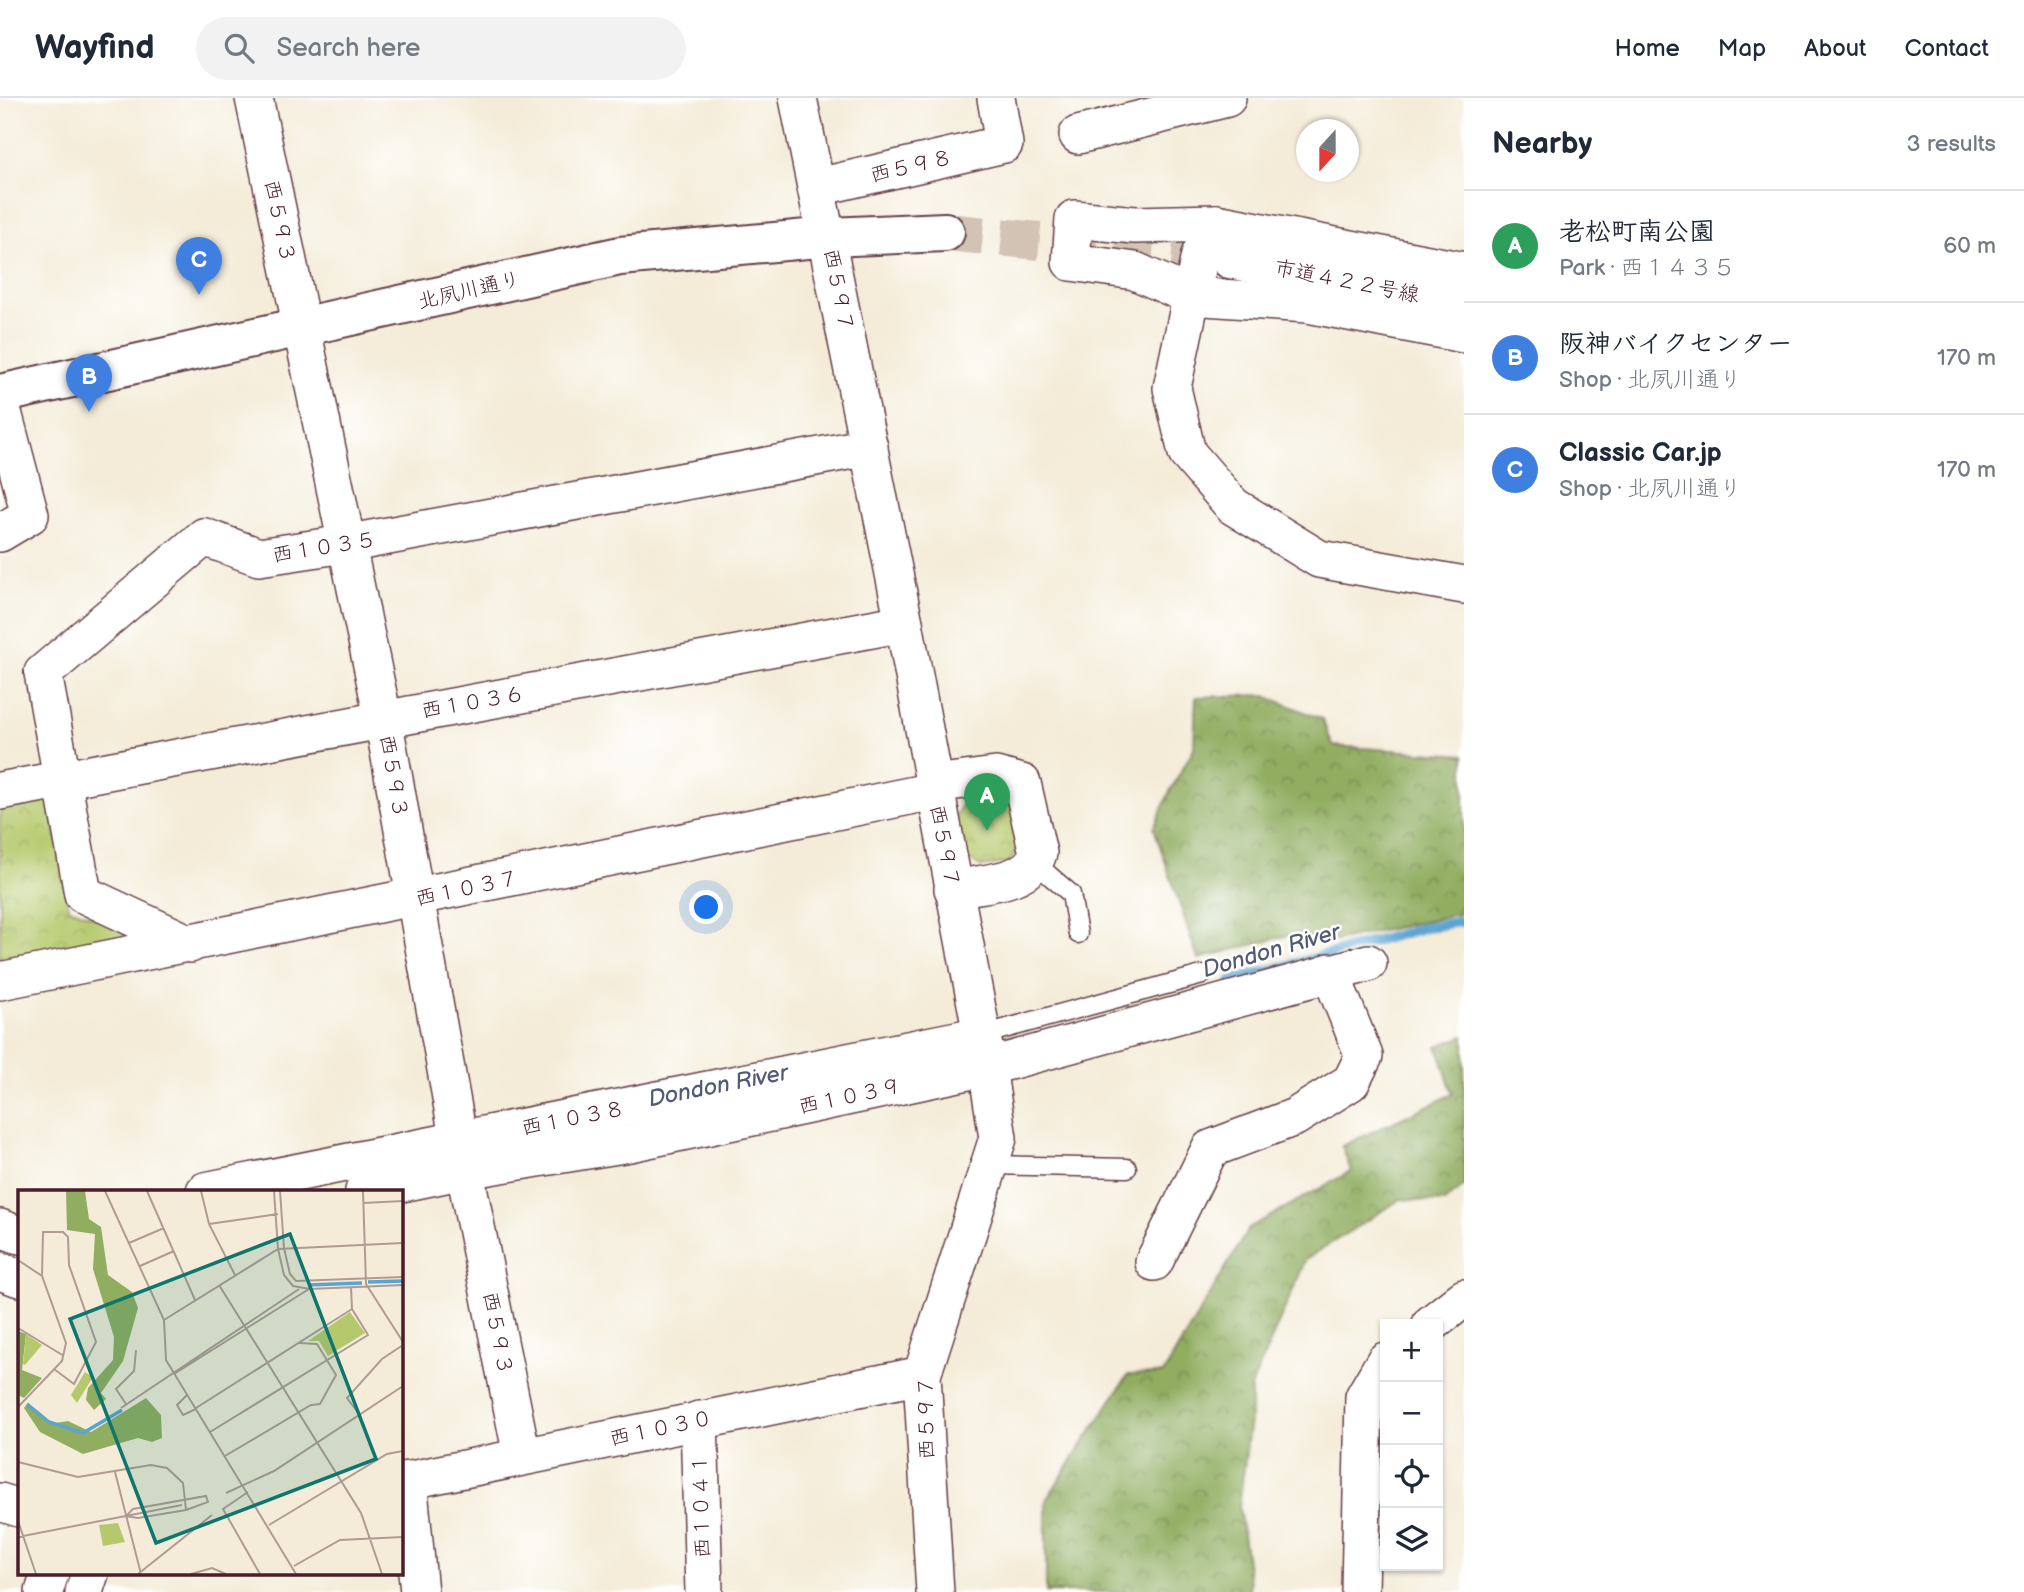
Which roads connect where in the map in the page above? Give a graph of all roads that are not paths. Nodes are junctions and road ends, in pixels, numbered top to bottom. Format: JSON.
{"nodes":[{"id":1,"x":254,"y":98,"type":"edge"},
{"id":2,"x":798,"y":98,"type":"edge"},
{"id":3,"x":996,"y":98,"type":"edge"},
{"id":4,"x":1227,"y":98,"type":"edge"},
{"id":5,"x":1077,"y":135,"type":"dead end"},
{"id":6,"x":818,"y":187,"type":"junction"},
{"id":7,"x":1216,"y":223,"type":"junction"},
{"id":8,"x":945,"y":232,"type":"tunnel mouth"},
{"id":9,"x":829,"y":237,"type":"junction"},
{"id":10,"x":1230,"y":259,"type":"tunnel mouth"},
{"id":11,"x":1464,"y":271,"type":"edge"},
{"id":12,"x":1191,"y":296,"type":"junction"},
{"id":13,"x":1464,"y":303,"type":"edge"},
{"id":14,"x":302,"y":327,"type":"junction"},
{"id":15,"x":1464,"y":334,"type":"edge"},
{"id":16,"x":0,"y":394,"type":"edge"},
{"id":17,"x":0,"y":401,"type":"edge"},
{"id":18,"x":869,"y":447,"type":"junction"},
{"id":19,"x":0,"y":533,"type":"edge"},
{"id":20,"x":345,"y":544,"type":"junction"},
{"id":21,"x":1464,"y":585,"type":"edge"},
{"id":22,"x":904,"y":623,"type":"junction"},
{"id":23,"x":383,"y":718,"type":"junction"},
{"id":24,"x":61,"y":779,"type":"junction"},
{"id":25,"x":934,"y":788,"type":"junction"},
{"id":26,"x":0,"y":790,"type":"edge"},
{"id":27,"x":1035,"y":863,"type":"junction"},
{"id":28,"x":953,"y":889,"type":"junction"},
{"id":29,"x":416,"y":898,"type":"junction"},
{"id":30,"x":1078,"y":934,"type":"dead end"},
{"id":31,"x":190,"y":944,"type":"junction"},
{"id":32,"x":1368,"y":962,"type":"dead end"},
{"id":33,"x":1330,"y":972,"type":"junction"},
{"id":34,"x":1202,"y":975,"type":"dead end"},
{"id":35,"x":0,"y":981,"type":"edge"},
{"id":36,"x":984,"y":1051,"type":"junction"},
{"id":37,"x":462,"y":1156,"type":"junction"},
{"id":38,"x":989,"y":1165,"type":"junction"},
{"id":39,"x":1127,"y":1168,"type":"dead end"},
{"id":40,"x":212,"y":1190,"type":"edge"},
{"id":41,"x":367,"y":1190,"type":"edge"},
{"id":42,"x":1154,"y":1262,"type":"dead end"},
{"id":43,"x":0,"y":1271,"type":"edge"},
{"id":44,"x":18,"y":1278,"type":"edge"},
{"id":45,"x":1464,"y":1298,"type":"edge"},
{"id":46,"x":1437,"y":1319,"type":"edge"},
{"id":47,"x":1380,"y":1369,"type":"edge"},
{"id":48,"x":922,"y":1375,"type":"junction"},
{"id":49,"x":699,"y":1420,"type":"junction"},
{"id":50,"x":522,"y":1456,"type":"junction"},
{"id":51,"x":405,"y":1481,"type":"edge"},
{"id":52,"x":0,"y":1502,"type":"edge"},
{"id":53,"x":18,"y":1508,"type":"edge"},
{"id":54,"x":50,"y":1574,"type":"edge"},
{"id":55,"x":90,"y":1574,"type":"edge"},
{"id":56,"x":44,"y":1592,"type":"edge"},
{"id":57,"x":84,"y":1592,"type":"edge"},
{"id":58,"x":419,"y":1592,"type":"edge"},
{"id":59,"x":704,"y":1592,"type":"edge"},
{"id":60,"x":935,"y":1592,"type":"edge"},
{"id":61,"x":1360,"y":1592,"type":"edge"}],
"edges":[{"from":1,"to":14,"type":"street","name":"西５９３"},
{"from":2,"to":6,"type":"street","name":"西５９７"},
{"from":3,"to":6,"type":"street","name":"西５９８"},
{"from":4,"to":5,"type":"street"},
{"from":6,"to":9,"type":"street","name":"西５９７"},
{"from":7,"to":11,"type":"street"},
{"from":7,"to":12,"type":"street"},
{"from":7,"to":12,"type":"street"},
{"from":8,"to":9,"type":"street","name":"北夙川通り"},
{"from":9,"to":14,"type":"street","name":"北夙川通り"},
{"from":9,"to":18,"type":"street","name":"西５９７"},
{"from":10,"to":13,"type":"street","name":"市道４２２号線"},
{"from":12,"to":15,"type":"street"},
{"from":12,"to":21,"type":"street"},
{"from":14,"to":16,"type":"street","name":"北夙川通り"},
{"from":14,"to":20,"type":"street","name":"西５９３"},
{"from":17,"to":19,"type":"street"},
{"from":18,"to":20,"type":"street","name":"西１０３５"},
{"from":18,"to":22,"type":"street","name":"西５９７"},
{"from":20,"to":23,"type":"street","name":"西５９３"},
{"from":20,"to":24,"type":"street","name":"西１０３５"},
{"from":22,"to":23,"type":"street","name":"西１０３６"},
{"from":22,"to":25,"type":"street","name":"西５９７"},
{"from":23,"to":24,"type":"street","name":"西１０３６"},
{"from":23,"to":29,"type":"street","name":"西５９３"},
{"from":24,"to":26,"type":"street","name":"西１０３６"},
{"from":24,"to":31,"type":"street","name":"西１０３５"},
{"from":25,"to":27,"type":"street","name":"西１０３７"},
{"from":25,"to":28,"type":"street","name":"西５９７"},
{"from":25,"to":29,"type":"street","name":"西１０３７"},
{"from":27,"to":28,"type":"street"},
{"from":27,"to":30,"type":"lane"},
{"from":28,"to":36,"type":"street","name":"西５９７"},
{"from":29,"to":31,"type":"street","name":"西１０３７"},
{"from":29,"to":37,"type":"street","name":"西５９３"},
{"from":31,"to":35,"type":"street","name":"西１０３７"},
{"from":32,"to":33,"type":"street","name":"西１０３９"},
{"from":33,"to":36,"type":"street","name":"西１０３９"},
{"from":33,"to":42,"type":"street"},
{"from":34,"to":36,"type":"lane"},
{"from":36,"to":37,"type":"street","name":"西１０３９"},
{"from":36,"to":38,"type":"street","name":"西５９７"},
{"from":37,"to":40,"type":"street"},
{"from":37,"to":41,"type":"street","name":"西１０３９"},
{"from":37,"to":50,"type":"street","name":"西５９３"},
{"from":38,"to":39,"type":"lane"},
{"from":38,"to":48,"type":"street","name":"西５９７"},
{"from":43,"to":44,"type":"street"},
{"from":45,"to":46,"type":"street"},
{"from":47,"to":61,"type":"street"},
{"from":48,"to":49,"type":"street","name":"西１０３０"},
{"from":48,"to":60,"type":"street","name":"西５９７"},
{"from":49,"to":50,"type":"street","name":"西１０３０"},
{"from":49,"to":59,"type":"street","name":"西１０４１"},
{"from":50,"to":51,"type":"street","name":"西１０３０"},
{"from":51,"to":58,"type":"street"},
{"from":52,"to":53,"type":"street"},
{"from":54,"to":56,"type":"street"},
{"from":55,"to":57,"type":"street"}]}
